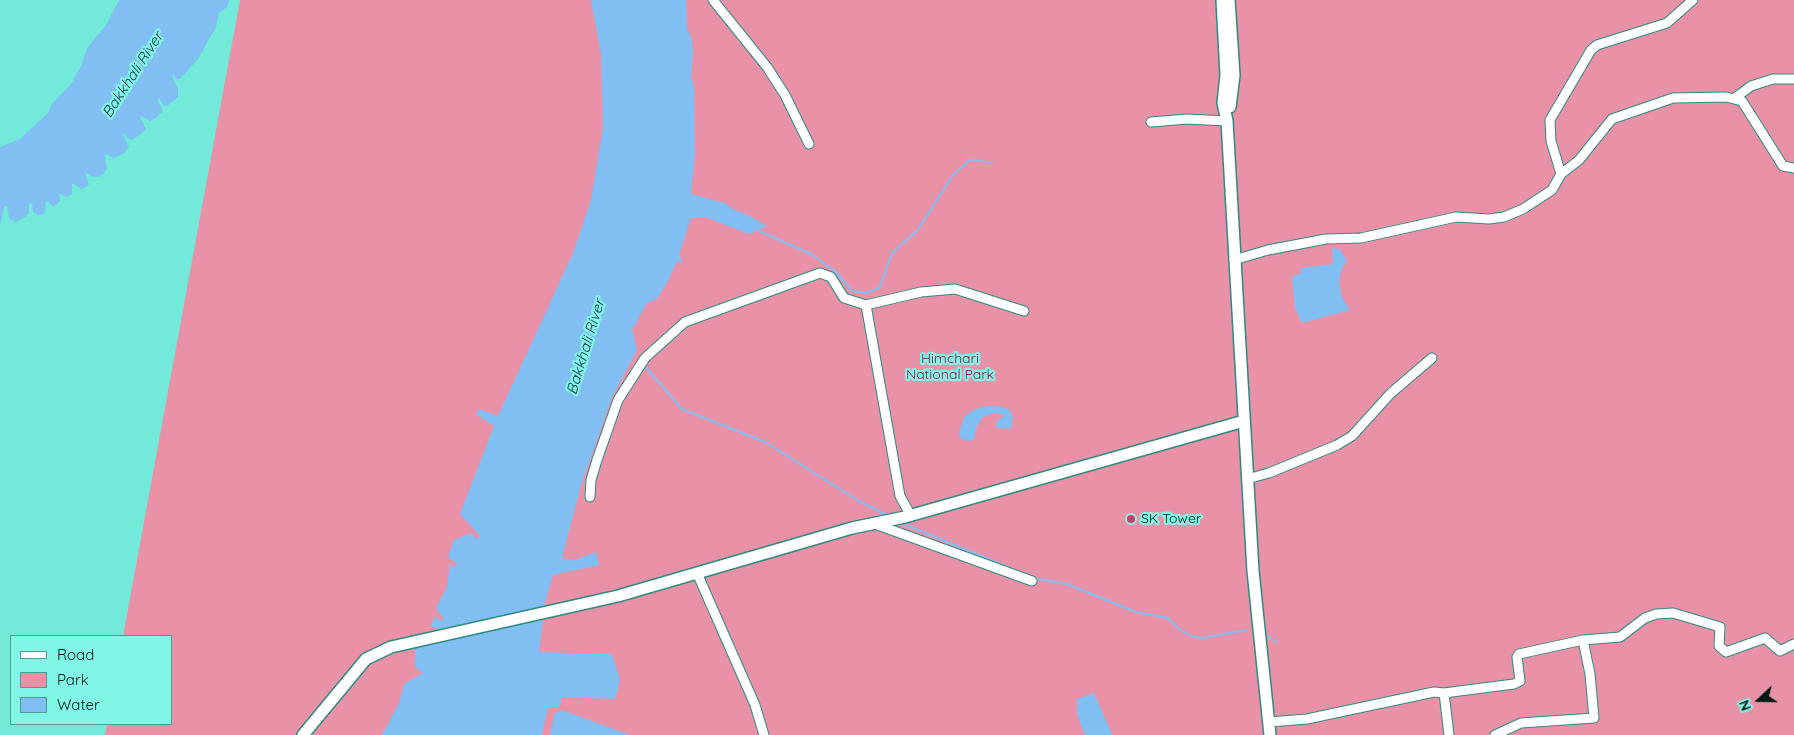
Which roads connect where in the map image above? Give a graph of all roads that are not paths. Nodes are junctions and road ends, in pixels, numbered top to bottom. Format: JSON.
{"nodes":[{"id":1,"x":712,"y":0,"type":"edge"},
{"id":2,"x":1222,"y":0,"type":"edge"},
{"id":3,"x":1230,"y":0,"type":"edge"},
{"id":4,"x":1693,"y":0,"type":"edge"},
{"id":5,"x":1794,"y":79,"type":"edge"},
{"id":6,"x":1735,"y":98,"type":"junction"},
{"id":7,"x":1227,"y":121,"type":"junction"},
{"id":8,"x":1151,"y":122,"type":"dead end"},
{"id":9,"x":809,"y":144,"type":"dead end"},
{"id":10,"x":1794,"y":168,"type":"edge"},
{"id":11,"x":1561,"y":174,"type":"junction"},
{"id":12,"x":1234,"y":260,"type":"junction"},
{"id":13,"x":866,"y":305,"type":"junction"},
{"id":14,"x":1024,"y":310,"type":"dead end"},
{"id":15,"x":1432,"y":358,"type":"dead end"},
{"id":16,"x":1244,"y":421,"type":"junction"},
{"id":17,"x":1248,"y":479,"type":"junction"},
{"id":18,"x":590,"y":497,"type":"dead end"},
{"id":19,"x":908,"y":516,"type":"junction"},
{"id":20,"x":875,"y":524,"type":"junction"},
{"id":21,"x":697,"y":573,"type":"junction"},
{"id":22,"x":1032,"y":581,"type":"dead end"},
{"id":23,"x":1582,"y":640,"type":"junction"},
{"id":24,"x":1794,"y":644,"type":"edge"},
{"id":25,"x":1444,"y":693,"type":"junction"},
{"id":26,"x":1269,"y":722,"type":"junction"},
{"id":27,"x":303,"y":735,"type":"edge"},
{"id":28,"x":764,"y":735,"type":"edge"},
{"id":29,"x":1270,"y":735,"type":"edge"},
{"id":30,"x":1449,"y":735,"type":"edge"},
{"id":31,"x":1495,"y":735,"type":"edge"}],
"edges":[{"from":1,"to":9,"type":"street"},
{"from":2,"to":7,"type":"main road"},
{"from":3,"to":7,"type":"main road"},
{"from":4,"to":11,"type":"street"},
{"from":5,"to":6,"type":"street"},
{"from":6,"to":10,"type":"street"},
{"from":6,"to":11,"type":"street"},
{"from":7,"to":8,"type":"street"},
{"from":7,"to":12,"type":"main road"},
{"from":11,"to":12,"type":"street"},
{"from":12,"to":16,"type":"main road"},
{"from":13,"to":14,"type":"street"},
{"from":13,"to":18,"type":"street"},
{"from":13,"to":19,"type":"street"},
{"from":15,"to":17,"type":"street"},
{"from":16,"to":17,"type":"main road"},
{"from":16,"to":19,"type":"main road"},
{"from":17,"to":26,"type":"main road"},
{"from":19,"to":20,"type":"main road"},
{"from":20,"to":21,"type":"main road"},
{"from":20,"to":22,"type":"street"},
{"from":21,"to":27,"type":"main road"},
{"from":21,"to":28,"type":"street"},
{"from":23,"to":24,"type":"street"},
{"from":23,"to":25,"type":"street"},
{"from":23,"to":31,"type":"street"},
{"from":25,"to":26,"type":"street"},
{"from":25,"to":30,"type":"street"},
{"from":26,"to":29,"type":"main road"}]}
